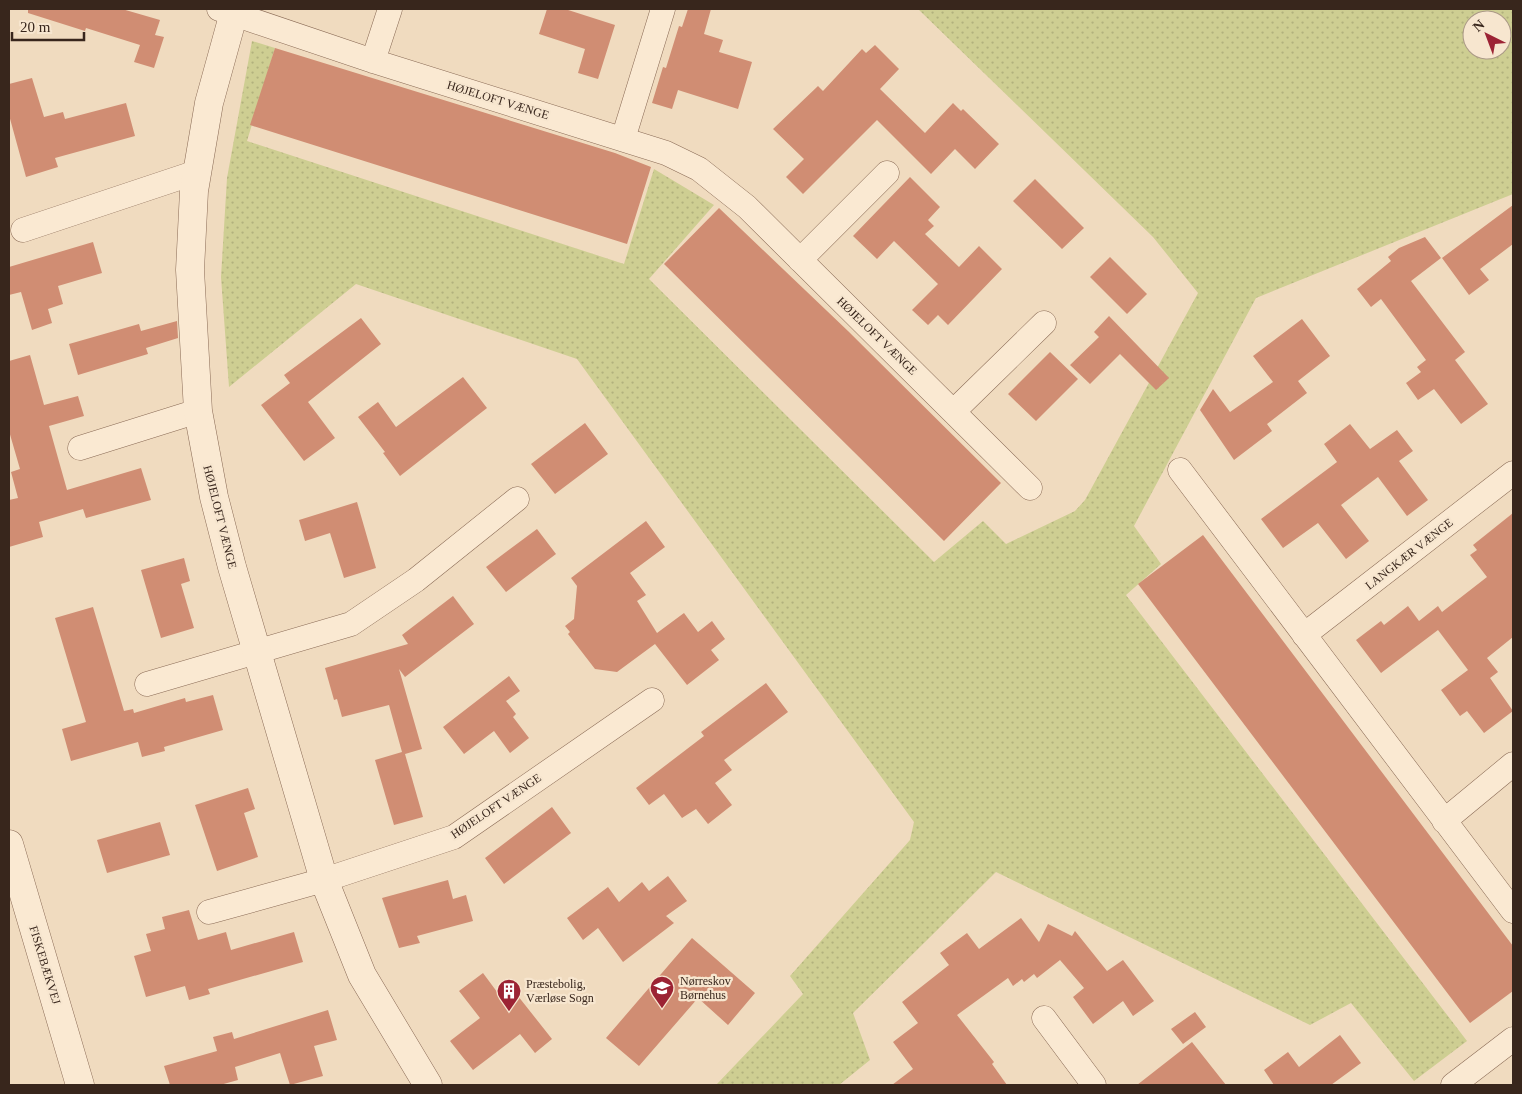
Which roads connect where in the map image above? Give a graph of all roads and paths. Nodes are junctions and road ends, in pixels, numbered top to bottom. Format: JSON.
{"nodes":[{"id":1,"x":390,"y":9,"type":"edge"},
{"id":2,"x":663,"y":9,"type":"edge"},
{"id":3,"x":229,"y":10,"type":"edge"},
{"id":4,"x":373,"y":61,"type":"junction"},
{"id":5,"x":624,"y":139,"type":"junction"},
{"id":6,"x":197,"y":172,"type":"junction"},
{"id":7,"x":887,"y":173,"type":"dead end"},
{"id":8,"x":23,"y":230,"type":"dead end"},
{"id":9,"x":800,"y":260,"type":"junction"},
{"id":10,"x":1044,"y":322,"type":"dead end"},
{"id":11,"x":198,"y":411,"type":"junction"},
{"id":12,"x":954,"y":411,"type":"junction"},
{"id":13,"x":80,"y":448,"type":"dead end"},
{"id":14,"x":1180,"y":470,"type":"dead end"},
{"id":15,"x":1513,"y":473,"type":"edge"},
{"id":16,"x":1030,"y":488,"type":"dead end"},
{"id":17,"x":517,"y":499,"type":"dead end"},
{"id":18,"x":1304,"y":635,"type":"junction"},
{"id":19,"x":257,"y":651,"type":"junction"},
{"id":20,"x":147,"y":684,"type":"dead end"},
{"id":21,"x":652,"y":700,"type":"dead end"},
{"id":22,"x":1513,"y":764,"type":"edge"},
{"id":23,"x":1444,"y":821,"type":"junction"},
{"id":24,"x":9,"y":844,"type":"edge"},
{"id":25,"x":324,"y":880,"type":"junction"},
{"id":26,"x":1513,"y":911,"type":"edge"},
{"id":27,"x":209,"y":912,"type":"dead end"},
{"id":28,"x":1044,"y":1018,"type":"dead end"},
{"id":29,"x":1513,"y":1038,"type":"edge"},
{"id":30,"x":80,"y":1085,"type":"edge"},
{"id":31,"x":425,"y":1085,"type":"edge"},
{"id":32,"x":1094,"y":1085,"type":"edge"},
{"id":33,"x":1453,"y":1085,"type":"edge"}],
"edges":[{"from":1,"to":4,"type":"street"},
{"from":2,"to":5,"type":"street"},
{"from":3,"to":4,"type":"street","name":"HØJELOFT VÆNGE"},
{"from":3,"to":6,"type":"street","name":"HØJELOFT VÆNGE"},
{"from":4,"to":5,"type":"street","name":"HØJELOFT VÆNGE"},
{"from":5,"to":9,"type":"street","name":"HØJELOFT VÆNGE"},
{"from":6,"to":8,"type":"street"},
{"from":6,"to":11,"type":"street","name":"HØJELOFT VÆNGE"},
{"from":7,"to":9,"type":"street"},
{"from":9,"to":12,"type":"street","name":"HØJELOFT VÆNGE"},
{"from":10,"to":12,"type":"street"},
{"from":11,"to":13,"type":"street"},
{"from":11,"to":19,"type":"street","name":"HØJELOFT VÆNGE"},
{"from":12,"to":16,"type":"street","name":"HØJELOFT VÆNGE"},
{"from":14,"to":18,"type":"street"},
{"from":15,"to":18,"type":"street","name":"LANGKÆR VÆNGE"},
{"from":17,"to":19,"type":"street"},
{"from":18,"to":23,"type":"street"},
{"from":19,"to":20,"type":"street"},
{"from":19,"to":25,"type":"street","name":"HØJELOFT VÆNGE"},
{"from":21,"to":25,"type":"street","name":"HØJELOFT VÆNGE"},
{"from":22,"to":23,"type":"street"},
{"from":23,"to":26,"type":"street"},
{"from":24,"to":30,"type":"street","name":"FISKEBÆKVEJ"},
{"from":25,"to":27,"type":"street","name":"HØJELOFT VÆNGE"},
{"from":25,"to":31,"type":"street","name":"HØJELOFT VÆNGE"},
{"from":28,"to":32,"type":"street"},
{"from":29,"to":33,"type":"street"}]}
